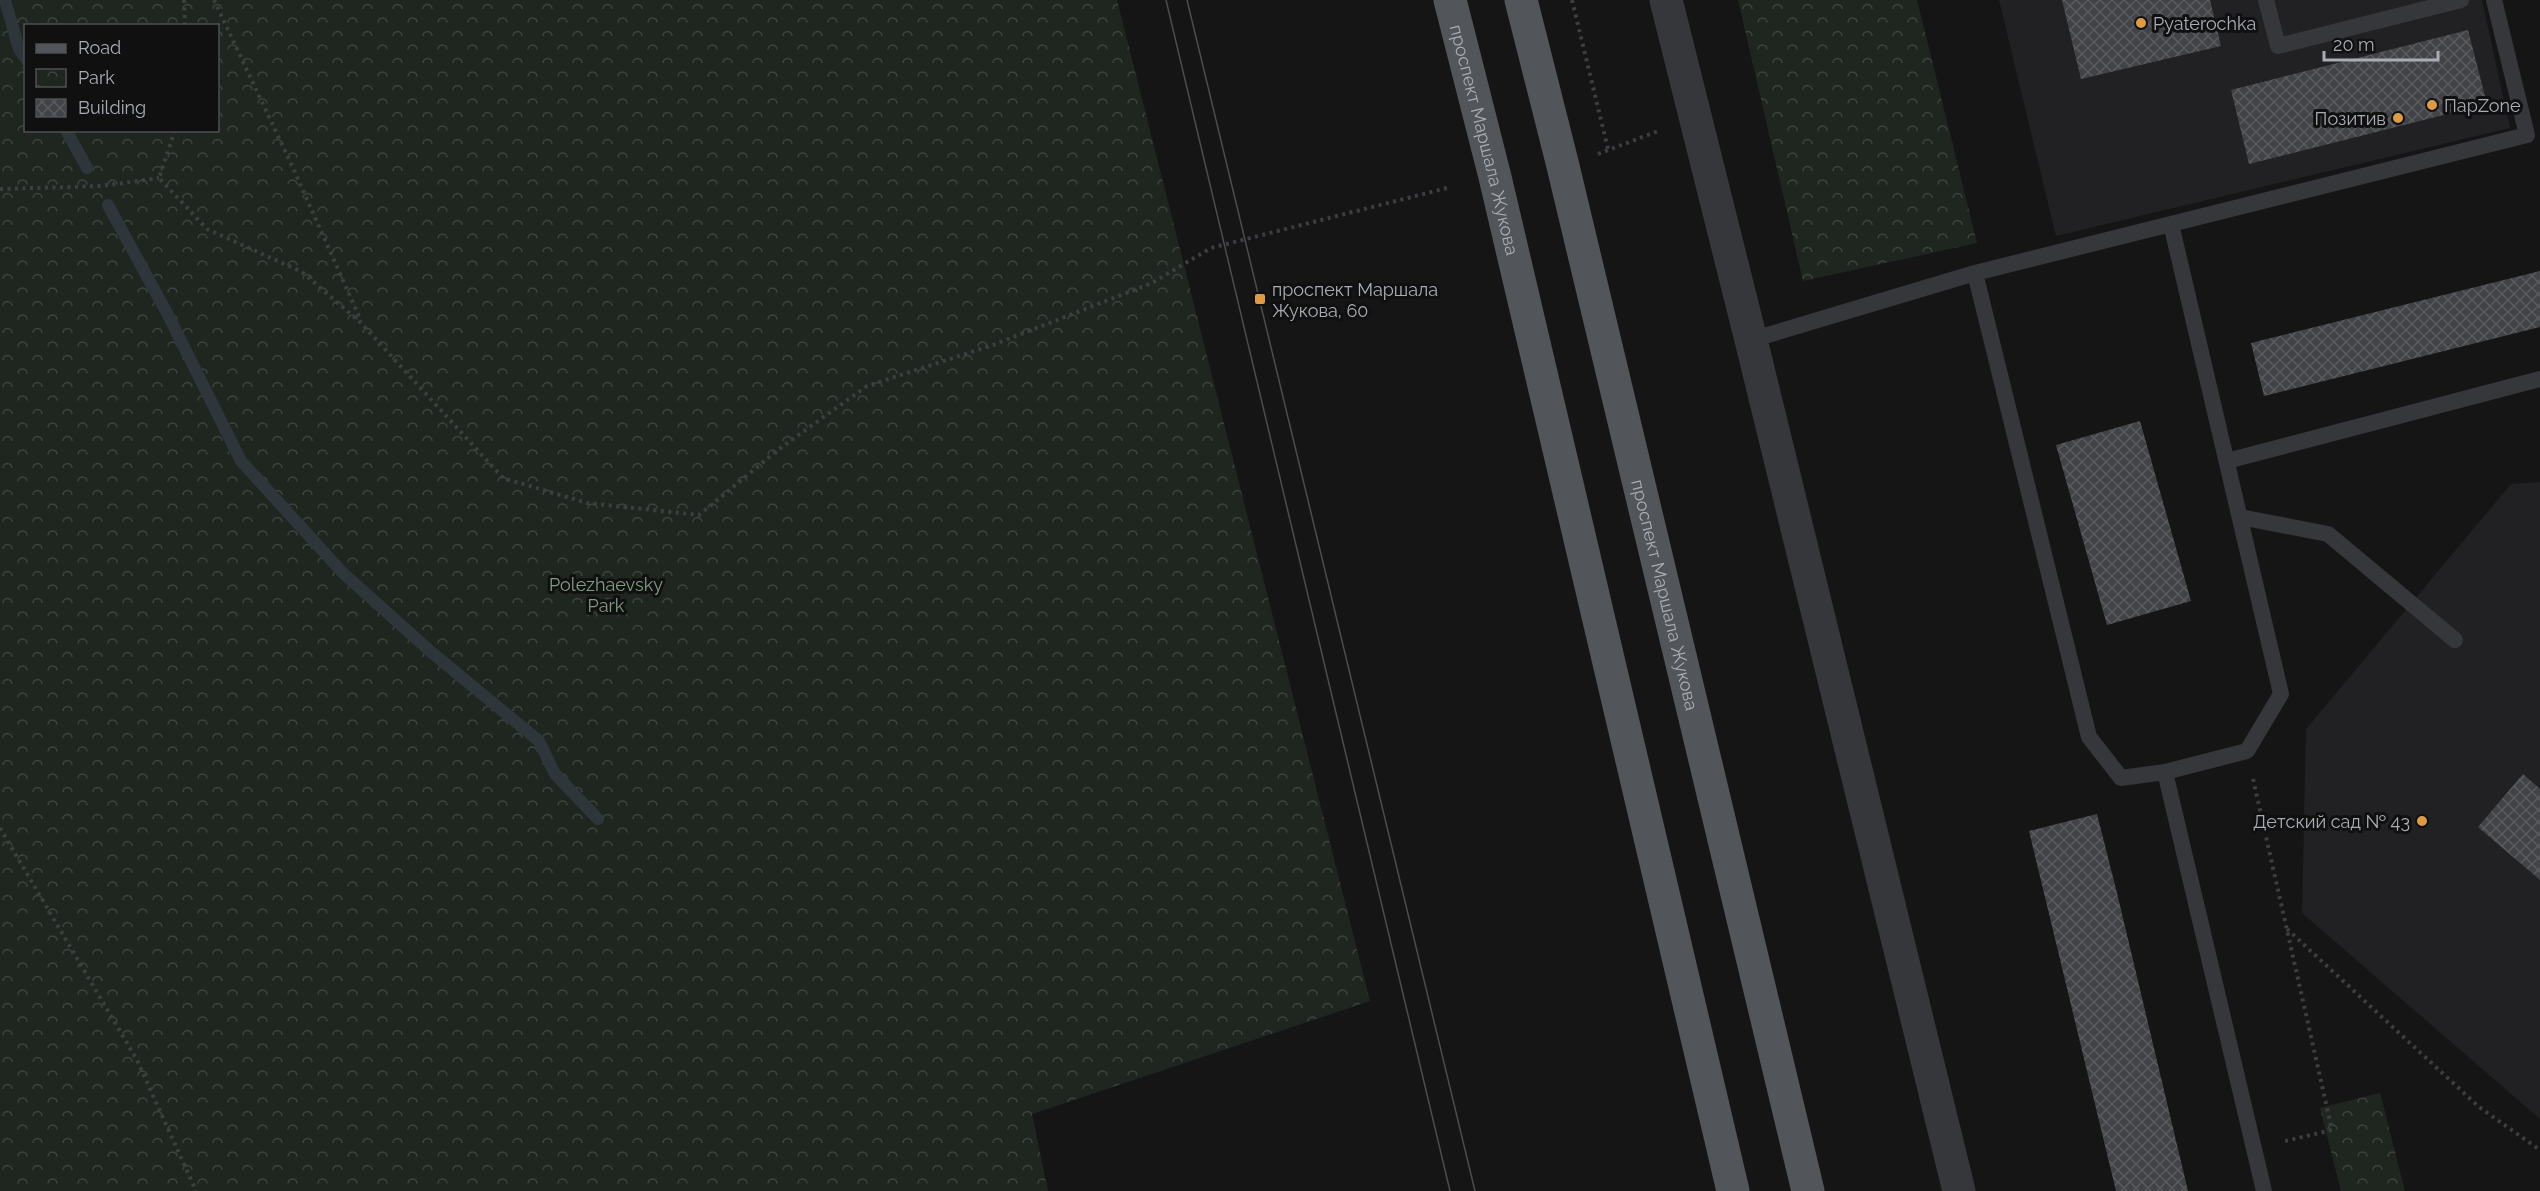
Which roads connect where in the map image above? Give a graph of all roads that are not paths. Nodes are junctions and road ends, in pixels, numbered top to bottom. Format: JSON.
{"nodes":[{"id":1,"x":1450,"y":0,"type":"edge"},
{"id":2,"x":1521,"y":0,"type":"edge"},
{"id":3,"x":1666,"y":0,"type":"edge"},
{"id":4,"x":2266,"y":0,"type":"edge"},
{"id":5,"x":2461,"y":0,"type":"edge"},
{"id":6,"x":2494,"y":0,"type":"edge"},
{"id":7,"x":2171,"y":224,"type":"junction"},
{"id":8,"x":1975,"y":273,"type":"junction"},
{"id":9,"x":1751,"y":340,"type":"junction"},
{"id":10,"x":2540,"y":379,"type":"edge"},
{"id":11,"x":2227,"y":461,"type":"junction"},
{"id":12,"x":2240,"y":517,"type":"junction"},
{"id":13,"x":2455,"y":640,"type":"dead end"},
{"id":14,"x":2165,"y":772,"type":"junction"},
{"id":15,"x":1733,"y":1191,"type":"edge"},
{"id":16,"x":1808,"y":1191,"type":"edge"},
{"id":17,"x":1959,"y":1191,"type":"edge"},
{"id":18,"x":2264,"y":1191,"type":"edge"}],
"edges":[{"from":1,"to":15,"type":"main road","name":"проспект Маршала Жукова"},
{"from":2,"to":16,"type":"main road","name":"проспект Маршала Жукова"},
{"from":3,"to":9,"type":"street"},
{"from":4,"to":5,"type":"lane"},
{"from":6,"to":7,"type":"lane"},
{"from":7,"to":8,"type":"lane"},
{"from":7,"to":11,"type":"lane"},
{"from":8,"to":9,"type":"lane"},
{"from":8,"to":14,"type":"lane"},
{"from":9,"to":17,"type":"street"},
{"from":10,"to":11,"type":"lane"},
{"from":11,"to":12,"type":"lane"},
{"from":12,"to":13,"type":"lane"},
{"from":12,"to":14,"type":"lane"},
{"from":14,"to":18,"type":"lane"}]}
